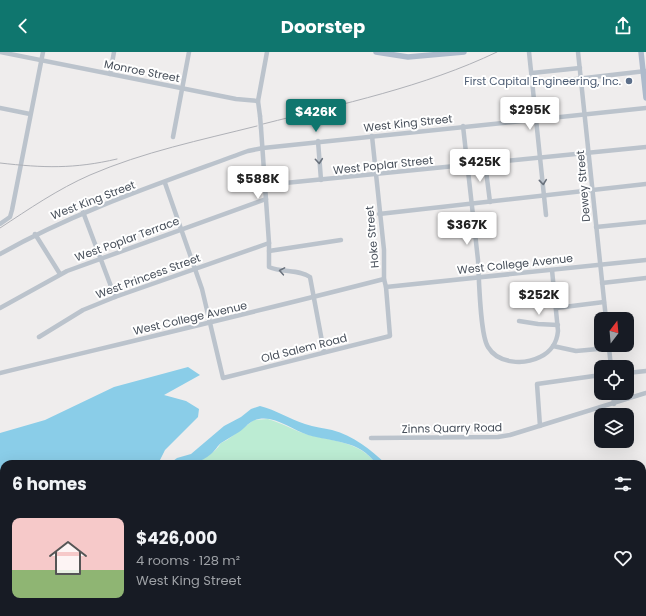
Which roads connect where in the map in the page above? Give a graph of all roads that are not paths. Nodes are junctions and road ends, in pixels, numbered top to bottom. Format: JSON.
{"nodes":[{"id":1,"x":0,"y":52,"type":"edge"},
{"id":2,"x":43,"y":52,"type":"edge"},
{"id":3,"x":114,"y":52,"type":"edge"},
{"id":4,"x":189,"y":52,"type":"edge"},
{"id":5,"x":267,"y":52,"type":"edge"},
{"id":6,"x":376,"y":52,"type":"edge"},
{"id":7,"x":464,"y":52,"type":"edge"},
{"id":8,"x":530,"y":52,"type":"edge"},
{"id":9,"x":578,"y":52,"type":"edge"},
{"id":10,"x":641,"y":52,"type":"edge"},
{"id":11,"x":41,"y":60,"type":"junction"},
{"id":12,"x":580,"y":68,"type":"junction"},
{"id":13,"x":645,"y":72,"type":"edge"},
{"id":14,"x":532,"y":73,"type":"junction"},
{"id":15,"x":110,"y":74,"type":"junction"},
{"id":16,"x":581,"y":79,"type":"junction"},
{"id":17,"x":533,"y":84,"type":"junction"},
{"id":18,"x":183,"y":88,"type":"junction"},
{"id":19,"x":646,"y":98,"type":"edge"},
{"id":20,"x":258,"y":101,"type":"junction"},
{"id":21,"x":0,"y":108,"type":"edge"},
{"id":22,"x":646,"y":108,"type":"edge"},
{"id":23,"x":30,"y":114,"type":"junction"},
{"id":24,"x":585,"y":114,"type":"junction"},
{"id":25,"x":537,"y":120,"type":"junction"},
{"id":26,"x":463,"y":126,"type":"junction"},
{"id":27,"x":372,"y":136,"type":"junction"},
{"id":28,"x":173,"y":137,"type":"dead end"},
{"id":29,"x":318,"y":141,"type":"junction"},
{"id":30,"x":646,"y":147,"type":"edge"},
{"id":31,"x":262,"y":148,"type":"junction"},
{"id":32,"x":589,"y":152,"type":"junction"},
{"id":33,"x":541,"y":156,"type":"junction"},
{"id":34,"x":485,"y":163,"type":"junction"},
{"id":35,"x":467,"y":165,"type":"junction"},
{"id":36,"x":375,"y":174,"type":"junction"},
{"id":37,"x":321,"y":180,"type":"junction"},
{"id":38,"x":165,"y":183,"type":"junction"},
{"id":39,"x":646,"y":184,"type":"edge"},
{"id":40,"x":265,"y":185,"type":"junction"},
{"id":41,"x":592,"y":190,"type":"junction"},
{"id":42,"x":545,"y":195,"type":"junction"},
{"id":43,"x":266,"y":199,"type":"junction"},
{"id":44,"x":490,"y":202,"type":"junction"},
{"id":45,"x":471,"y":204,"type":"junction"},
{"id":46,"x":83,"y":212,"type":"junction"},
{"id":47,"x":379,"y":214,"type":"junction"},
{"id":48,"x":546,"y":215,"type":"dead end"},
{"id":49,"x":646,"y":222,"type":"edge"},
{"id":50,"x":0,"y":224,"type":"edge"},
{"id":51,"x":596,"y":227,"type":"junction"},
{"id":52,"x":181,"y":229,"type":"junction"},
{"id":53,"x":35,"y":234,"type":"junction"},
{"id":54,"x":341,"y":240,"type":"dead end"},
{"id":55,"x":269,"y":243,"type":"junction"},
{"id":56,"x":269,"y":251,"type":"junction"},
{"id":57,"x":0,"y":254,"type":"edge"},
{"id":58,"x":100,"y":258,"type":"junction"},
{"id":59,"x":646,"y":260,"type":"edge"},
{"id":60,"x":600,"y":264,"type":"junction"},
{"id":61,"x":196,"y":268,"type":"junction"},
{"id":62,"x":552,"y":270,"type":"junction"},
{"id":63,"x":60,"y":274,"type":"junction"},
{"id":64,"x":479,"y":278,"type":"junction"},
{"id":65,"x":646,"y":278,"type":"edge"},
{"id":66,"x":384,"y":279,"type":"junction"},
{"id":67,"x":602,"y":283,"type":"junction"},
{"id":68,"x":386,"y":287,"type":"junction"},
{"id":69,"x":115,"y":297,"type":"junction"},
{"id":70,"x":313,"y":297,"type":"junction"},
{"id":71,"x":604,"y":302,"type":"junction"},
{"id":72,"x":0,"y":308,"type":"edge"},
{"id":73,"x":556,"y":308,"type":"junction"},
{"id":74,"x":605,"y":312,"type":"edge"},
{"id":75,"x":211,"y":321,"type":"junction"},
{"id":76,"x":519,"y":321,"type":"dead end"},
{"id":77,"x":558,"y":324,"type":"junction"},
{"id":78,"x":390,"y":336,"type":"joint"},
{"id":79,"x":39,"y":337,"type":"dead end"},
{"id":80,"x":553,"y":346,"type":"junction"},
{"id":81,"x":324,"y":352,"type":"junction"},
{"id":82,"x":610,"y":360,"type":"edge"},
{"id":83,"x":646,"y":371,"type":"edge"},
{"id":84,"x":634,"y":372,"type":"edge"},
{"id":85,"x":0,"y":374,"type":"edge"},
{"id":86,"x":594,"y":376,"type":"edge"},
{"id":87,"x":646,"y":393,"type":"edge"},
{"id":88,"x":614,"y":400,"type":"edge"},
{"id":89,"x":614,"y":404,"type":"junction"},
{"id":90,"x":540,"y":426,"type":"junction"},
{"id":91,"x":371,"y":438,"type":"dead end"}],
"edges":[{"from":1,"to":11,"type":"street","name":"Monroe Street"},
{"from":2,"to":11,"type":"street"},
{"from":3,"to":15,"type":"street"},
{"from":4,"to":18,"type":"street"},
{"from":5,"to":20,"type":"street"},
{"from":6,"to":7,"type":"main road"},
{"from":8,"to":14,"type":"street"},
{"from":9,"to":12,"type":"street","name":"Dewey Street"},
{"from":10,"to":13,"type":"main road"},
{"from":11,"to":15,"type":"street","name":"Monroe Street"},
{"from":11,"to":23,"type":"street"},
{"from":12,"to":14,"type":"street"},
{"from":12,"to":16,"type":"street","name":"Dewey Street"},
{"from":13,"to":16,"type":"street"},
{"from":13,"to":19,"type":"main road"},
{"from":14,"to":17,"type":"street"},
{"from":15,"to":18,"type":"street","name":"Monroe Street"},
{"from":16,"to":17,"type":"street"},
{"from":16,"to":24,"type":"street","name":"Dewey Street"},
{"from":17,"to":25,"type":"street"},
{"from":18,"to":20,"type":"street","name":"Monroe Street"},
{"from":18,"to":28,"type":"street"},
{"from":20,"to":31,"type":"street","bridge":true},
{"from":21,"to":23,"type":"street"},
{"from":22,"to":24,"type":"street","name":"West King Street"},
{"from":23,"to":50,"type":"street"},
{"from":24,"to":25,"type":"street","name":"West King Street"},
{"from":24,"to":32,"type":"street","name":"Dewey Street"},
{"from":25,"to":26,"type":"street","name":"West King Street"},
{"from":25,"to":33,"type":"street"},
{"from":26,"to":27,"type":"street","name":"West King Street"},
{"from":26,"to":35,"type":"street"},
{"from":27,"to":29,"type":"street","name":"West King Street"},
{"from":27,"to":36,"type":"street","name":"Hoke Street"},
{"from":29,"to":31,"type":"street","name":"West King Street"},
{"from":29,"to":37,"type":"street","one_way":true},
{"from":30,"to":32,"type":"street","name":"West Poplar Street"},
{"from":31,"to":38,"type":"street","name":"West King Street"},
{"from":31,"to":40,"type":"street"},
{"from":32,"to":33,"type":"street","name":"West Poplar Street"},
{"from":32,"to":41,"type":"street","name":"Dewey Street"},
{"from":33,"to":34,"type":"street","name":"West Poplar Street"},
{"from":33,"to":42,"type":"street","one_way":true},
{"from":34,"to":35,"type":"street","name":"West Poplar Street"},
{"from":34,"to":44,"type":"street"},
{"from":35,"to":36,"type":"street","name":"West Poplar Street"},
{"from":35,"to":45,"type":"street"},
{"from":36,"to":37,"type":"street","name":"West Poplar Street"},
{"from":36,"to":47,"type":"street","name":"Hoke Street"},
{"from":37,"to":40,"type":"street","name":"West Poplar Street"},
{"from":38,"to":46,"type":"street","name":"West King Street"},
{"from":38,"to":52,"type":"street"},
{"from":39,"to":41,"type":"street"},
{"from":40,"to":43,"type":"street"},
{"from":41,"to":42,"type":"street"},
{"from":41,"to":51,"type":"street","name":"Dewey Street"},
{"from":42,"to":44,"type":"street"},
{"from":42,"to":48,"type":"street"},
{"from":43,"to":52,"type":"street","name":"West Poplar Terrace"},
{"from":43,"to":55,"type":"street"},
{"from":44,"to":45,"type":"street"},
{"from":45,"to":47,"type":"street"},
{"from":45,"to":64,"type":"street"},
{"from":46,"to":53,"type":"street","name":"West King Street"},
{"from":46,"to":58,"type":"street"},
{"from":47,"to":66,"type":"street","name":"Hoke Street"},
{"from":49,"to":51,"type":"street"},
{"from":51,"to":60,"type":"street","name":"Dewey Street"},
{"from":52,"to":58,"type":"street","name":"West Poplar Terrace"},
{"from":52,"to":61,"type":"street"},
{"from":53,"to":57,"type":"street","name":"West King Street"},
{"from":53,"to":63,"type":"street"},
{"from":54,"to":56,"type":"street"},
{"from":55,"to":56,"type":"street"},
{"from":55,"to":61,"type":"street","name":"West Princess Street"},
{"from":70,"to":56,"type":"street","one_way":true},
{"from":58,"to":63,"type":"street","name":"West Poplar Terrace"},
{"from":58,"to":69,"type":"street"},
{"from":59,"to":60,"type":"street","name":"West College Avenue"},
{"from":60,"to":62,"type":"street","name":"West College Avenue"},
{"from":60,"to":67,"type":"street","name":"Dewey Street"},
{"from":61,"to":69,"type":"street","name":"West Princess Street"},
{"from":61,"to":75,"type":"street"},
{"from":62,"to":64,"type":"street","name":"West College Avenue"},
{"from":62,"to":73,"type":"street"},
{"from":63,"to":72,"type":"street","name":"West Poplar Terrace"},
{"from":64,"to":68,"type":"street","name":"West College Avenue"},
{"from":64,"to":80,"type":"street"},
{"from":65,"to":67,"type":"street"},
{"from":66,"to":68,"type":"street","name":"Hoke Street"},
{"from":66,"to":70,"type":"street","name":"West College Avenue"},
{"from":67,"to":71,"type":"street","name":"Dewey Street"},
{"from":68,"to":78,"type":"street","name":"Hoke Street"},
{"from":69,"to":79,"type":"street","name":"West Princess Street"},
{"from":70,"to":75,"type":"street","name":"West College Avenue"},
{"from":70,"to":81,"type":"street"},
{"from":71,"to":73,"type":"street"},
{"from":71,"to":74,"type":"street","name":"Dewey Street"},
{"from":73,"to":77,"type":"street"},
{"from":75,"to":81,"type":"street","name":"Old Salem Road"},
{"from":75,"to":85,"type":"street","name":"West College Avenue"},
{"from":76,"to":77,"type":"street"},
{"from":77,"to":80,"type":"street"},
{"from":78,"to":81,"type":"street","name":"Old Salem Road"},
{"from":80,"to":82,"type":"street"},
{"from":83,"to":84,"type":"street"},
{"from":86,"to":90,"type":"street"},
{"from":87,"to":89,"type":"street","name":"Zinns Quarry Road"},
{"from":88,"to":89,"type":"street"},
{"from":89,"to":90,"type":"street","name":"Zinns Quarry Road"},
{"from":90,"to":91,"type":"street","name":"Zinns Quarry Road"}]}
